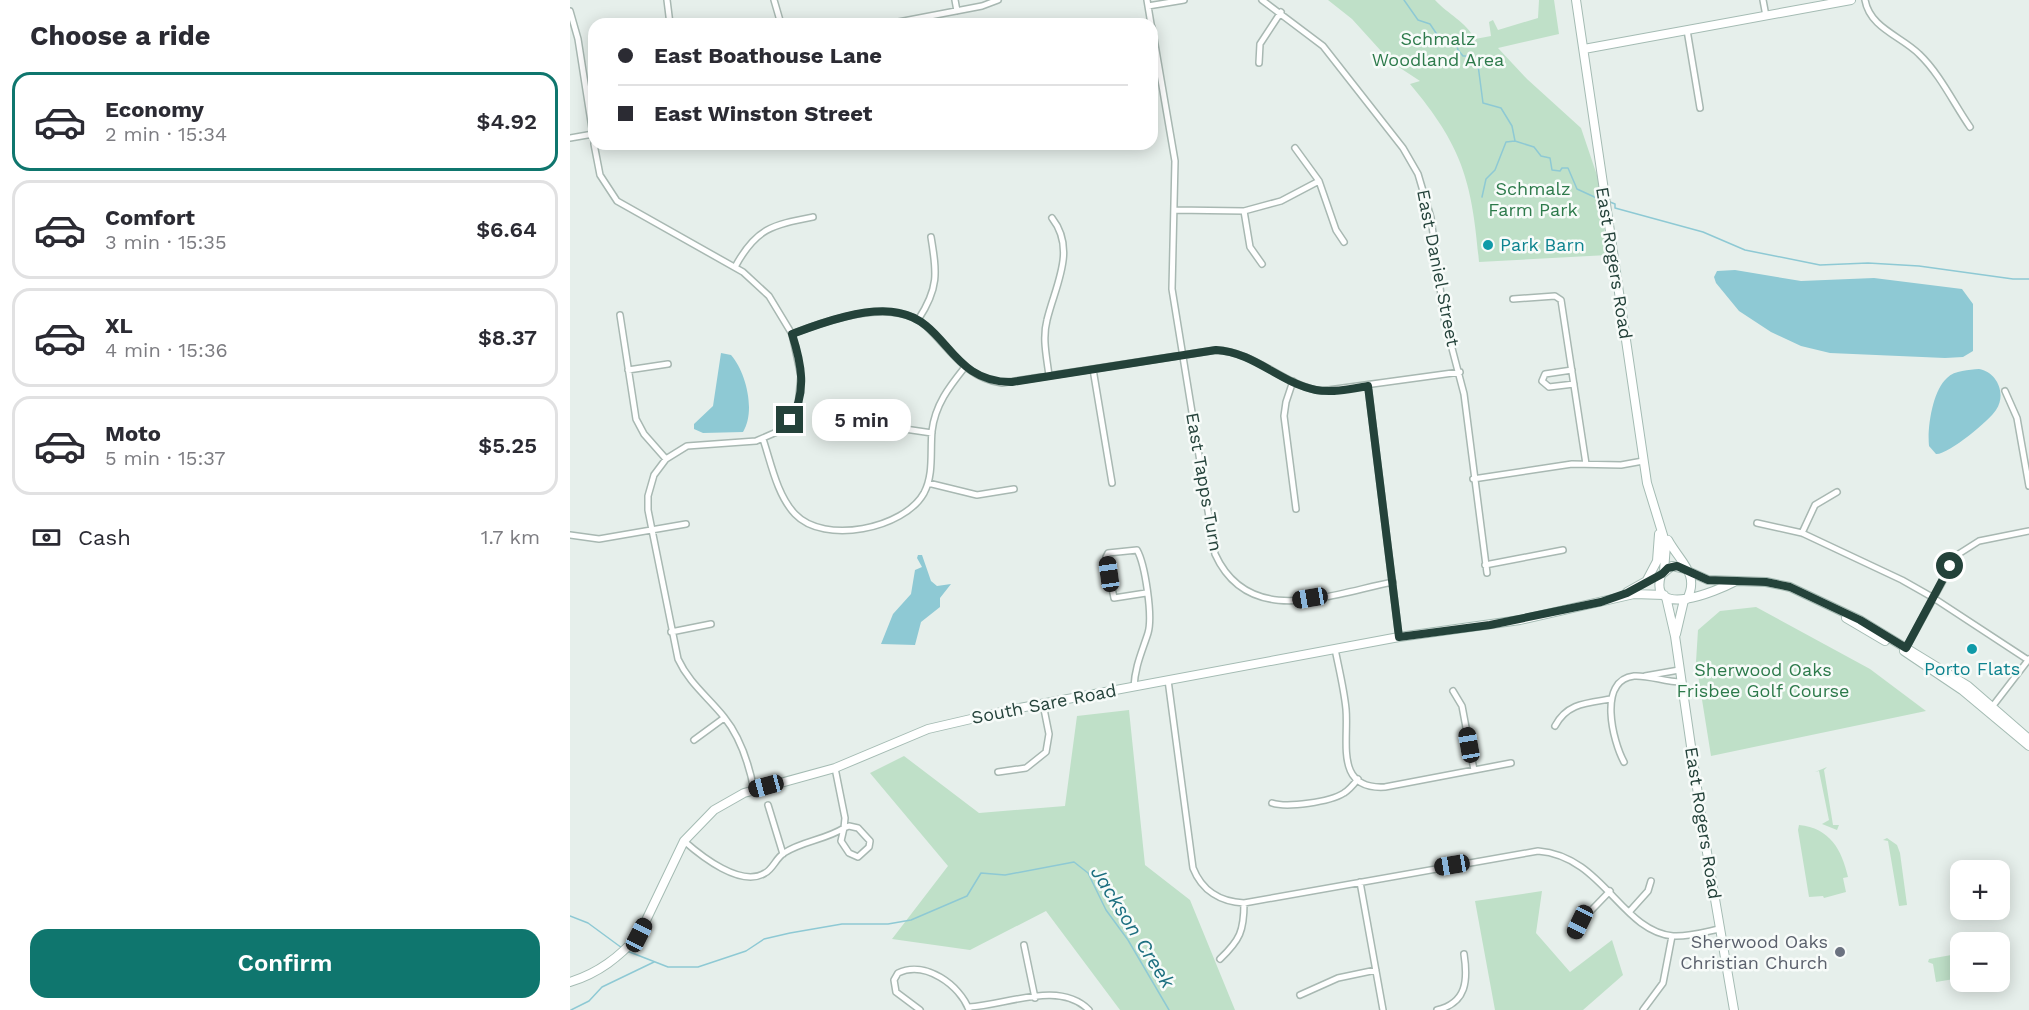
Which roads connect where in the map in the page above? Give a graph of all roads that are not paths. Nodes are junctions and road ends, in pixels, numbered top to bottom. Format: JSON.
{"nodes":[{"id":1,"x":667,"y":0,"type":"edge"},
{"id":2,"x":774,"y":0,"type":"edge"},
{"id":3,"x":955,"y":0,"type":"edge"},
{"id":4,"x":998,"y":0,"type":"edge"},
{"id":5,"x":1184,"y":0,"type":"edge"},
{"id":6,"x":1262,"y":0,"type":"edge"},
{"id":7,"x":1576,"y":0,"type":"edge"},
{"id":8,"x":1763,"y":0,"type":"edge"},
{"id":9,"x":1851,"y":0,"type":"edge"},
{"id":10,"x":1865,"y":0,"type":"edge"},
{"id":11,"x":1147,"y":3,"type":"edge"},
{"id":12,"x":957,"y":11,"type":"junction"},
{"id":13,"x":570,"y":12,"type":"edge"},
{"id":14,"x":1281,"y":12,"type":"junction"},
{"id":15,"x":1766,"y":16,"type":"junction"},
{"id":16,"x":669,"y":18,"type":"edge"},
{"id":17,"x":779,"y":18,"type":"edge"},
{"id":18,"x":920,"y":18,"type":"edge"},
{"id":19,"x":1150,"y":18,"type":"edge"},
{"id":20,"x":1687,"y":30,"type":"junction"},
{"id":21,"x":1584,"y":49,"type":"junction"},
{"id":22,"x":1258,"y":63,"type":"dead end"},
{"id":23,"x":1158,"y":76,"type":"edge"},
{"id":24,"x":588,"y":102,"type":"edge"},
{"id":25,"x":1700,"y":108,"type":"dead end"},
{"id":26,"x":1970,"y":127,"type":"dead end"},
{"id":27,"x":588,"y":135,"type":"edge"},
{"id":28,"x":570,"y":138,"type":"edge"},
{"id":29,"x":1295,"y":148,"type":"dead end"},
{"id":30,"x":595,"y":150,"type":"edge"},
{"id":31,"x":1319,"y":181,"type":"junction"},
{"id":32,"x":1174,"y":210,"type":"junction"},
{"id":33,"x":1245,"y":211,"type":"junction"},
{"id":34,"x":813,"y":217,"type":"dead end"},
{"id":35,"x":1052,"y":218,"type":"dead end"},
{"id":36,"x":931,"y":237,"type":"dead end"},
{"id":37,"x":1344,"y":242,"type":"dead end"},
{"id":38,"x":1262,"y":264,"type":"dead end"},
{"id":39,"x":735,"y":267,"type":"junction"},
{"id":40,"x":1513,"y":299,"type":"dead end"},
{"id":41,"x":620,"y":315,"type":"dead end"},
{"id":42,"x":918,"y":320,"type":"junction"},
{"id":43,"x":792,"y":334,"type":"junction"},
{"id":44,"x":1182,"y":355,"type":"junction"},
{"id":45,"x":668,"y":364,"type":"dead end"},
{"id":46,"x":965,"y":367,"type":"junction"},
{"id":47,"x":1093,"y":369,"type":"junction"},
{"id":48,"x":628,"y":370,"type":"junction"},
{"id":49,"x":1572,"y":370,"type":"junction"},
{"id":50,"x":1460,"y":372,"type":"junction"},
{"id":51,"x":1049,"y":376,"type":"junction"},
{"id":52,"x":1293,"y":381,"type":"junction"},
{"id":53,"x":1574,"y":384,"type":"junction"},
{"id":54,"x":1368,"y":386,"type":"junction"},
{"id":55,"x":2006,"y":391,"type":"dead end"},
{"id":56,"x":878,"y":419,"type":"dead end"},
{"id":57,"x":932,"y":432,"type":"junction"},
{"id":58,"x":763,"y":439,"type":"junction"},
{"id":59,"x":666,"y":459,"type":"junction"},
{"id":60,"x":1644,"y":461,"type":"junction"},
{"id":61,"x":1586,"y":464,"type":"junction"},
{"id":62,"x":1473,"y":478,"type":"junction"},
{"id":63,"x":928,"y":483,"type":"junction"},
{"id":64,"x":1112,"y":483,"type":"dead end"},
{"id":65,"x":2029,"y":486,"type":"edge"},
{"id":66,"x":1014,"y":489,"type":"dead end"},
{"id":67,"x":1837,"y":492,"type":"dead end"},
{"id":68,"x":1296,"y":509,"type":"dead end"},
{"id":69,"x":1654,"y":512,"type":"junction"},
{"id":70,"x":1757,"y":523,"type":"dead end"},
{"id":71,"x":686,"y":524,"type":"dead end"},
{"id":72,"x":1659,"y":524,"type":"junction"},
{"id":73,"x":652,"y":530,"type":"junction"},
{"id":74,"x":2029,"y":531,"type":"edge"},
{"id":75,"x":1802,"y":533,"type":"junction"},
{"id":76,"x":570,"y":534,"type":"edge"},
{"id":77,"x":1563,"y":550,"type":"dead end"},
{"id":78,"x":1485,"y":565,"type":"junction"},
{"id":79,"x":1687,"y":570,"type":"junction"},
{"id":80,"x":1663,"y":572,"type":"junction"},
{"id":81,"x":1487,"y":573,"type":"dead end"},
{"id":82,"x":1647,"y":580,"type":"junction"},
{"id":83,"x":1736,"y":581,"type":"junction"},
{"id":84,"x":1392,"y":582,"type":"junction"},
{"id":85,"x":1146,"y":593,"type":"junction"},
{"id":86,"x":1639,"y":594,"type":"junction"},
{"id":87,"x":1665,"y":596,"type":"junction"},
{"id":88,"x":1932,"y":597,"type":"junction"},
{"id":89,"x":1615,"y":598,"type":"junction"},
{"id":90,"x":1686,"y":599,"type":"junction"},
{"id":91,"x":1669,"y":615,"type":"junction"},
{"id":92,"x":711,"y":624,"type":"dead end"},
{"id":93,"x":671,"y":632,"type":"junction"},
{"id":94,"x":1675,"y":636,"type":"junction"},
{"id":95,"x":1399,"y":637,"type":"junction"},
{"id":96,"x":1335,"y":649,"type":"junction"},
{"id":97,"x":1905,"y":650,"type":"junction"},
{"id":98,"x":2028,"y":660,"type":"edge"},
{"id":99,"x":1679,"y":670,"type":"junction"},
{"id":100,"x":1644,"y":677,"type":"junction"},
{"id":101,"x":1168,"y":680,"type":"junction"},
{"id":102,"x":1681,"y":682,"type":"junction"},
{"id":103,"x":1134,"y":687,"type":"junction"},
{"id":104,"x":1453,"y":691,"type":"dead end"},
{"id":105,"x":1611,"y":699,"type":"junction"},
{"id":106,"x":1042,"y":704,"type":"junction"},
{"id":107,"x":1992,"y":707,"type":"junction"},
{"id":108,"x":724,"y":717,"type":"junction"},
{"id":109,"x":1555,"y":726,"type":"dead end"},
{"id":110,"x":2029,"y":739,"type":"edge"},
{"id":111,"x":694,"y":740,"type":"dead end"},
{"id":112,"x":2029,"y":746,"type":"edge"},
{"id":113,"x":1624,"y":762,"type":"dead end"},
{"id":114,"x":1512,"y":763,"type":"dead end"},
{"id":115,"x":835,"y":768,"type":"junction"},
{"id":116,"x":1474,"y":770,"type":"junction"},
{"id":117,"x":998,"y":772,"type":"dead end"},
{"id":118,"x":1358,"y":779,"type":"junction"},
{"id":119,"x":754,"y":790,"type":"junction"},
{"id":120,"x":1272,"y":803,"type":"dead end"},
{"id":121,"x":768,"y":805,"type":"dead end"},
{"id":122,"x":844,"y":828,"type":"junction"},
{"id":123,"x":684,"y":841,"type":"junction"},
{"id":124,"x":783,"y":854,"type":"junction"},
{"id":125,"x":1651,"y":881,"type":"dead end"},
{"id":126,"x":1360,"y":882,"type":"junction"},
{"id":127,"x":1610,"y":891,"type":"junction"},
{"id":128,"x":1244,"y":903,"type":"junction"},
{"id":129,"x":1630,"y":911,"type":"junction"},
{"id":130,"x":1719,"y":930,"type":"junction"},
{"id":131,"x":1574,"y":935,"type":"dead end"},
{"id":132,"x":1672,"y":936,"type":"junction"},
{"id":133,"x":1024,"y":945,"type":"dead end"},
{"id":134,"x":1464,"y":954,"type":"dead end"},
{"id":135,"x":1220,"y":959,"type":"dead end"},
{"id":136,"x":1376,"y":970,"type":"junction"},
{"id":137,"x":570,"y":982,"type":"edge"},
{"id":138,"x":1300,"y":995,"type":"dead end"},
{"id":139,"x":1035,"y":998,"type":"junction"},
{"id":140,"x":989,"y":1006,"type":"junction"},
{"id":141,"x":969,"y":1009,"type":"edge"},
{"id":142,"x":920,"y":1010,"type":"edge"},
{"id":143,"x":982,"y":1010,"type":"edge"},
{"id":144,"x":1089,"y":1010,"type":"edge"},
{"id":145,"x":1383,"y":1010,"type":"edge"},
{"id":146,"x":1437,"y":1010,"type":"edge"},
{"id":147,"x":1644,"y":1010,"type":"edge"},
{"id":148,"x":1734,"y":1010,"type":"edge"}],
"edges":[{"from":1,"to":16,"type":"street"},
{"from":2,"to":17,"type":"street"},
{"from":3,"to":12,"type":"street"},
{"from":4,"to":12,"type":"street"},
{"from":5,"to":11,"type":"street"},
{"from":6,"to":14,"type":"street","name":"East Daniel Street"},
{"from":7,"to":21,"type":"main road","name":"East Rogers Road"},
{"from":8,"to":15,"type":"street"},
{"from":9,"to":15,"type":"main road"},
{"from":10,"to":26,"type":"street"},
{"from":11,"to":19,"type":"street","name":"East Tapps Turn"},
{"from":12,"to":18,"type":"street"},
{"from":13,"to":24,"type":"street"},
{"from":14,"to":22,"type":"street"},
{"from":14,"to":50,"type":"street","name":"East Daniel Street"},
{"from":15,"to":20,"type":"main road"},
{"from":20,"to":21,"type":"main road"},
{"from":20,"to":25,"type":"street"},
{"from":21,"to":60,"type":"main road","name":"East Rogers Road"},
{"from":23,"to":32,"type":"street","name":"East Tapps Turn"},
{"from":27,"to":28,"type":"street"},
{"from":29,"to":31,"type":"street"},
{"from":30,"to":39,"type":"street"},
{"from":31,"to":33,"type":"street"},
{"from":31,"to":37,"type":"street"},
{"from":32,"to":33,"type":"street"},
{"from":32,"to":44,"type":"street","name":"East Tapps Turn"},
{"from":33,"to":38,"type":"street"},
{"from":34,"to":39,"type":"street"},
{"from":35,"to":51,"type":"street"},
{"from":36,"to":42,"type":"street"},
{"from":39,"to":43,"type":"street"},
{"from":40,"to":49,"type":"street"},
{"from":41,"to":48,"type":"street"},
{"from":42,"to":43,"type":"street"},
{"from":42,"to":46,"type":"street"},
{"from":43,"to":58,"type":"street"},
{"from":44,"to":47,"type":"street"},
{"from":44,"to":52,"type":"street"},
{"from":44,"to":84,"type":"street","name":"East Tapps Turn"},
{"from":45,"to":48,"type":"street"},
{"from":46,"to":51,"type":"street"},
{"from":46,"to":57,"type":"street"},
{"from":47,"to":51,"type":"street"},
{"from":47,"to":64,"type":"street"},
{"from":48,"to":59,"type":"street"},
{"from":49,"to":53,"type":"street"},
{"from":49,"to":53,"type":"street"},
{"from":50,"to":54,"type":"street"},
{"from":50,"to":62,"type":"street","name":"East Daniel Street"},
{"from":52,"to":54,"type":"street"},
{"from":52,"to":68,"type":"street"},
{"from":53,"to":61,"type":"street"},
{"from":54,"to":84,"type":"street"},
{"from":55,"to":65,"type":"street"},
{"from":56,"to":57,"type":"street"},
{"from":57,"to":63,"type":"street"},
{"from":58,"to":59,"type":"street"},
{"from":58,"to":63,"type":"street"},
{"from":59,"to":73,"type":"street"},
{"from":60,"to":61,"type":"street"},
{"from":60,"to":69,"type":"main road","name":"East Rogers Road"},
{"from":61,"to":62,"type":"street"},
{"from":62,"to":78,"type":"street","name":"East Daniel Street"},
{"from":63,"to":66,"type":"street"},
{"from":67,"to":75,"type":"street"},
{"from":69,"to":72,"type":"main road","name":"East Rogers Road"},
{"from":69,"to":82,"type":"main road"},
{"from":70,"to":75,"type":"street"},
{"from":71,"to":73,"type":"street"},
{"from":72,"to":79,"type":"main road","name":"East Rogers Road"},
{"from":72,"to":80,"type":"main road","name":"East Rogers Road"},
{"from":73,"to":76,"type":"street"},
{"from":73,"to":93,"type":"street"},
{"from":74,"to":88,"type":"street"},
{"from":75,"to":88,"type":"street"},
{"from":77,"to":78,"type":"street"},
{"from":78,"to":81,"type":"street","name":"East Daniel Street"},
{"from":79,"to":80,"type":"main road"},
{"from":79,"to":83,"type":"main road"},
{"from":79,"to":90,"type":"main road"},
{"from":80,"to":82,"type":"main road","name":"South Sare Road"},
{"from":80,"to":87,"type":"main road"},
{"from":82,"to":89,"type":"main road","name":"South Sare Road"},
{"from":83,"to":90,"type":"main road"},
{"from":83,"to":97,"type":"main road"},
{"from":84,"to":95,"type":"street"},
{"from":85,"to":85,"type":"street"},
{"from":85,"to":103,"type":"street"},
{"from":86,"to":87,"type":"main road","name":"South Sare Road"},
{"from":86,"to":89,"type":"main road","name":"South Sare Road"},
{"from":86,"to":91,"type":"main road"},
{"from":87,"to":90,"type":"main road"},
{"from":87,"to":91,"type":"main road","name":"East Rogers Road"},
{"from":88,"to":97,"type":"street"},
{"from":88,"to":98,"type":"street"},
{"from":89,"to":95,"type":"main road","name":"South Sare Road"},
{"from":90,"to":94,"type":"main road","name":"East Rogers Road"},
{"from":91,"to":94,"type":"main road","name":"East Rogers Road"},
{"from":92,"to":93,"type":"street"},
{"from":93,"to":108,"type":"street"},
{"from":94,"to":99,"type":"main road","name":"East Rogers Road"},
{"from":95,"to":96,"type":"main road","name":"South Sare Road"},
{"from":96,"to":101,"type":"main road","name":"South Sare Road"},
{"from":96,"to":118,"type":"street"},
{"from":97,"to":107,"type":"main road"},
{"from":97,"to":112,"type":"main road"},
{"from":98,"to":107,"type":"street"},
{"from":99,"to":100,"type":"street"},
{"from":99,"to":102,"type":"main road","name":"East Rogers Road"},
{"from":100,"to":102,"type":"street"},
{"from":100,"to":105,"type":"street"},
{"from":101,"to":103,"type":"main road","name":"South Sare Road"},
{"from":101,"to":128,"type":"street"},
{"from":102,"to":130,"type":"main road","name":"East Rogers Road"},
{"from":103,"to":106,"type":"main road","name":"South Sare Road"},
{"from":104,"to":116,"type":"street"},
{"from":105,"to":109,"type":"street"},
{"from":105,"to":113,"type":"street"},
{"from":106,"to":115,"type":"main road","name":"South Sare Road"},
{"from":106,"to":117,"type":"street"},
{"from":107,"to":110,"type":"main road"},
{"from":108,"to":111,"type":"street"},
{"from":108,"to":119,"type":"street"},
{"from":114,"to":116,"type":"street"},
{"from":115,"to":119,"type":"main road","name":"South Sare Road"},
{"from":115,"to":122,"type":"street"},
{"from":116,"to":118,"type":"street"},
{"from":118,"to":120,"type":"street"},
{"from":119,"to":123,"type":"main road","name":"South Sare Road"},
{"from":121,"to":124,"type":"street"},
{"from":122,"to":122,"type":"street"},
{"from":122,"to":124,"type":"street"},
{"from":123,"to":124,"type":"street"},
{"from":123,"to":137,"type":"main road","name":"South Sare Road"},
{"from":125,"to":129,"type":"street"},
{"from":126,"to":127,"type":"street"},
{"from":126,"to":128,"type":"street"},
{"from":126,"to":136,"type":"street"},
{"from":127,"to":129,"type":"street"},
{"from":127,"to":131,"type":"street"},
{"from":128,"to":135,"type":"street"},
{"from":129,"to":132,"type":"street"},
{"from":130,"to":132,"type":"street"},
{"from":130,"to":148,"type":"main road","name":"East Rogers Road"},
{"from":132,"to":147,"type":"street"},
{"from":133,"to":139,"type":"street"},
{"from":134,"to":146,"type":"street"},
{"from":136,"to":138,"type":"street"},
{"from":136,"to":145,"type":"street"},
{"from":139,"to":140,"type":"street"},
{"from":139,"to":144,"type":"street"},
{"from":140,"to":141,"type":"street"},
{"from":140,"to":143,"type":"street"},
{"from":141,"to":142,"type":"street"}]}
